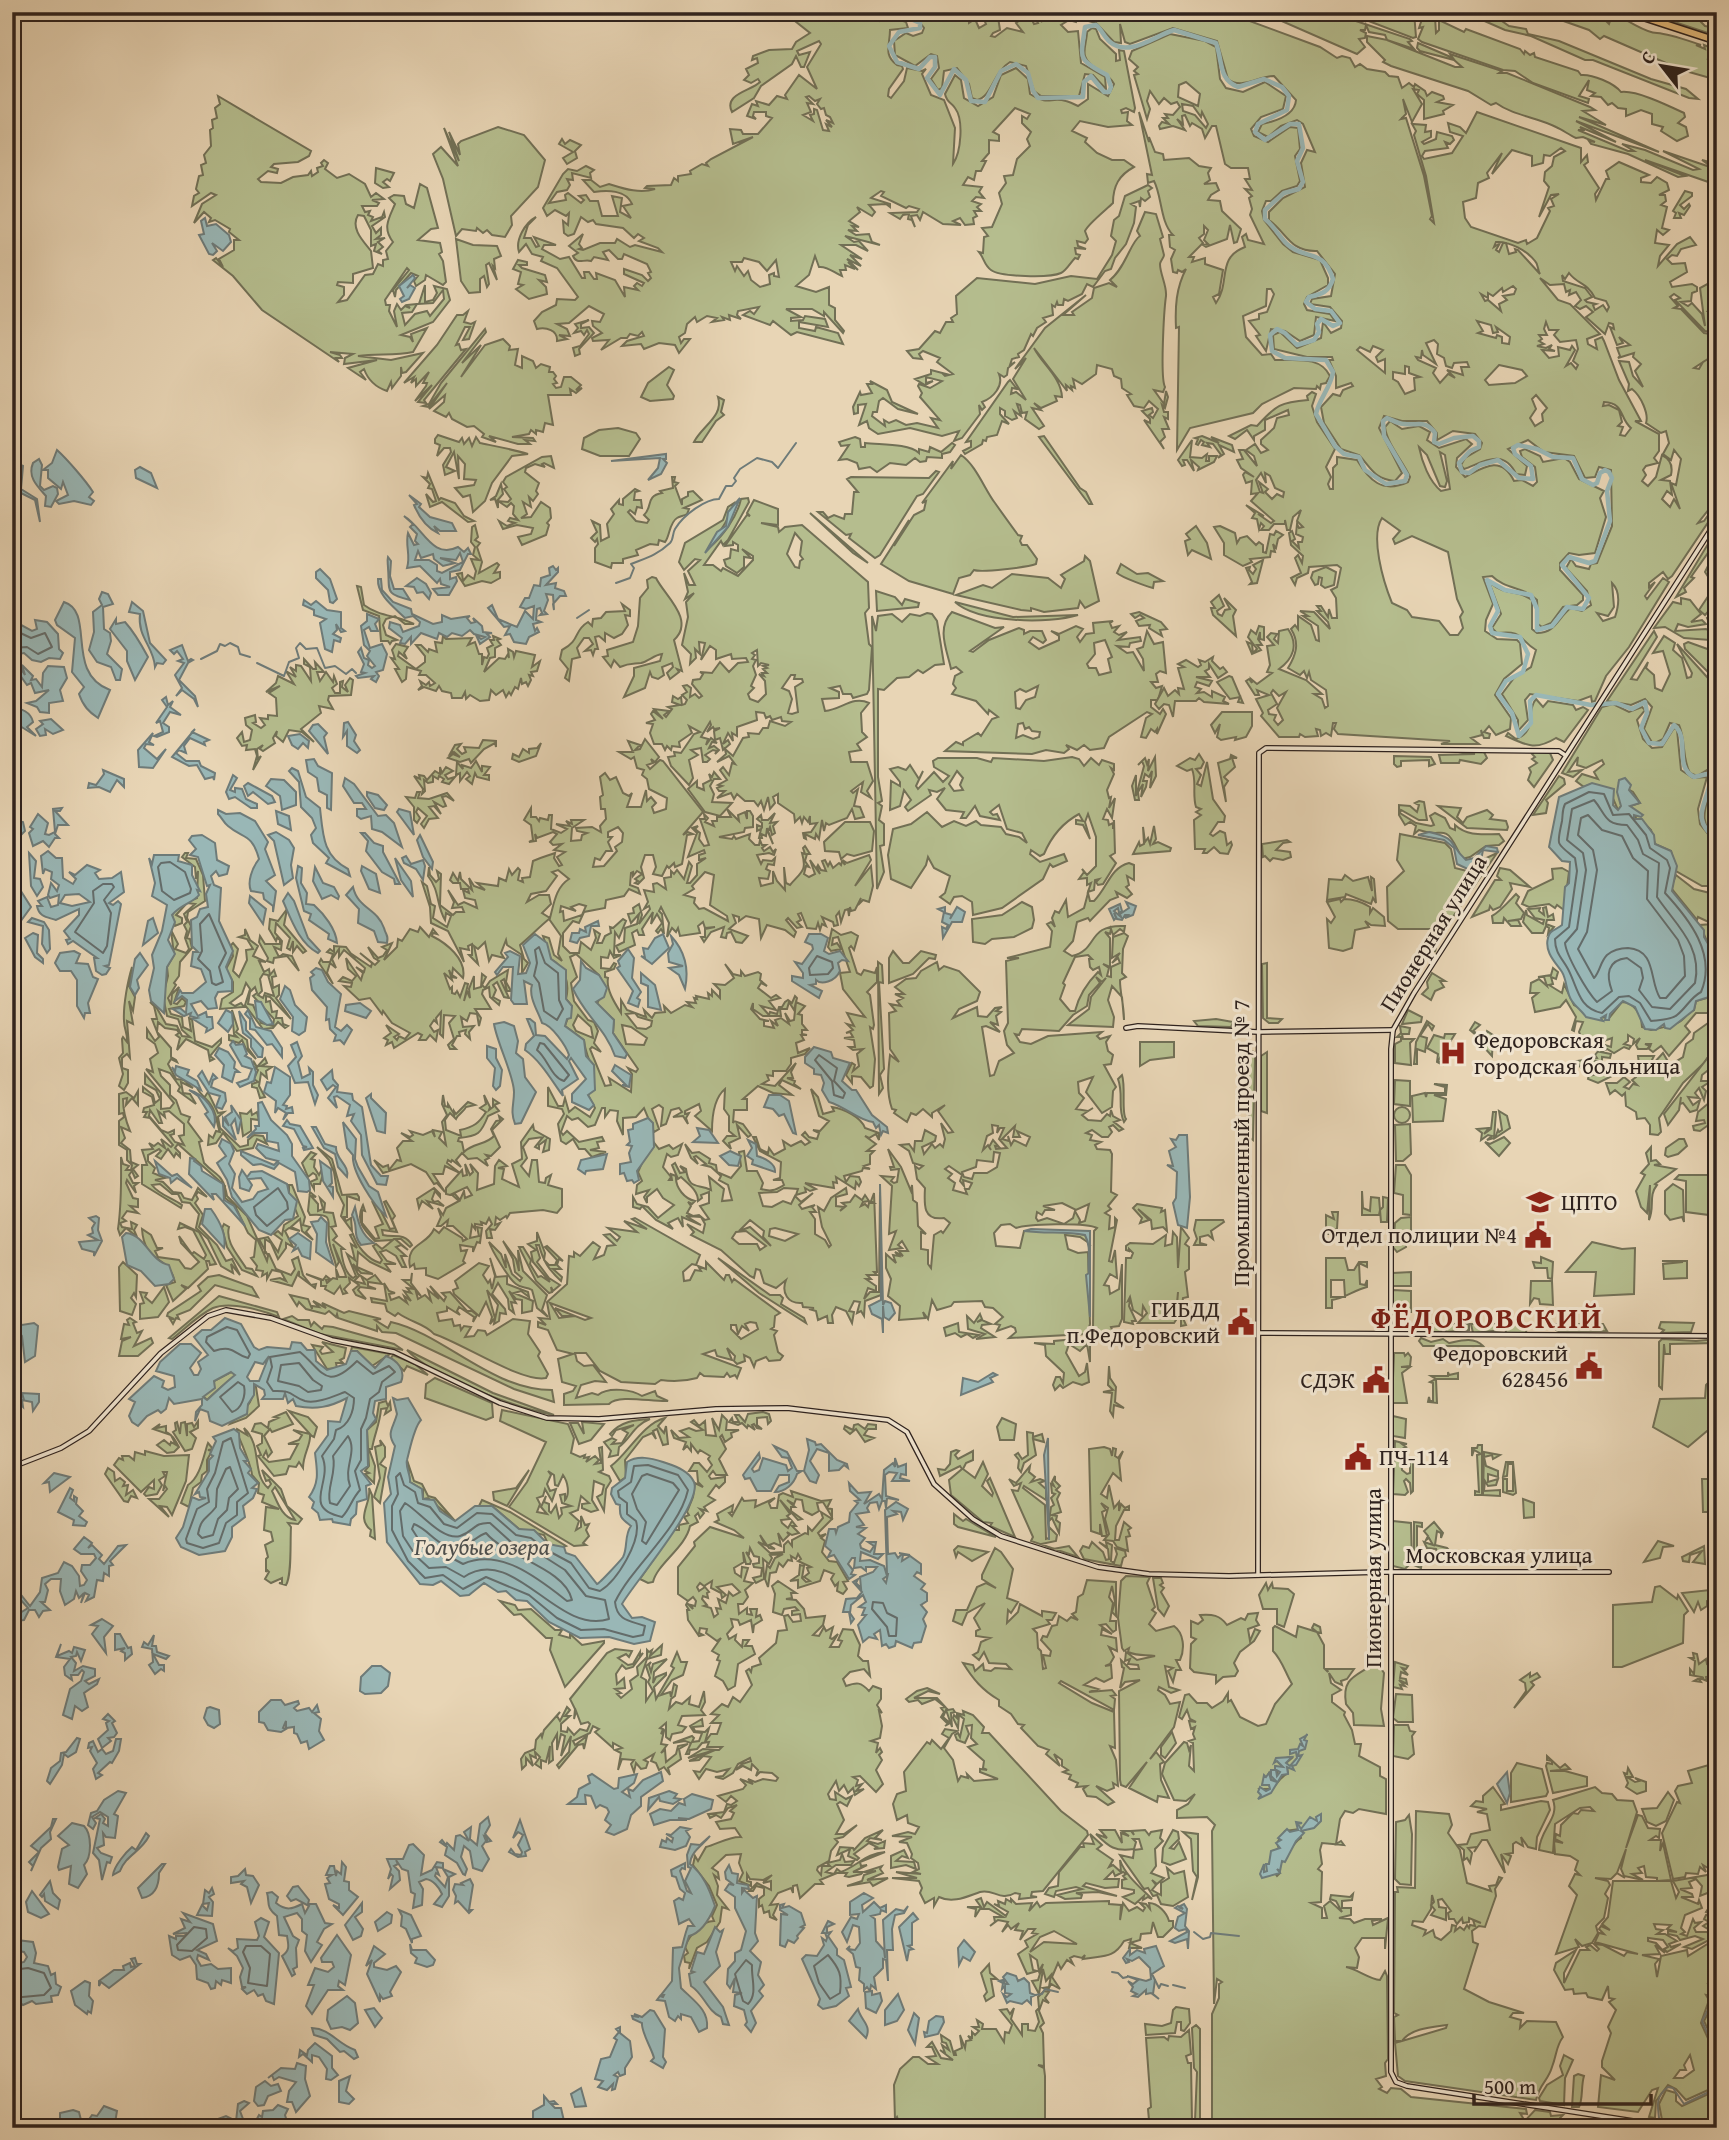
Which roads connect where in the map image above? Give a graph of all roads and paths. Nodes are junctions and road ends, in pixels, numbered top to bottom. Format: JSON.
{"nodes":[{"id":1,"x":1628,"y":12,"type":"edge"},
{"id":2,"x":1717,"y":41,"type":"edge"},
{"id":3,"x":1717,"y":520,"type":"edge"},
{"id":4,"x":1565,"y":755,"type":"junction"},
{"id":5,"x":1126,"y":1028,"type":"dead end"},
{"id":6,"x":1393,"y":1030,"type":"junction"},
{"id":7,"x":1258,"y":1032,"type":"junction"},
{"id":8,"x":1259,"y":1334,"type":"junction"},
{"id":9,"x":1391,"y":1334,"type":"junction"},
{"id":10,"x":1717,"y":1336,"type":"edge"},
{"id":11,"x":12,"y":1467,"type":"edge"},
{"id":12,"x":1390,"y":1572,"type":"junction"},
{"id":13,"x":1609,"y":1572,"type":"dead end"},
{"id":14,"x":1258,"y":1575,"type":"junction"},
{"id":15,"x":1667,"y":2126,"type":"edge"},
{"id":16,"x":1678,"y":2128,"type":"edge"}],
"edges":[{"from":1,"to":2,"type":"highway"},
{"from":3,"to":4,"type":"street","name":"Пионерная улица"},
{"from":4,"to":6,"type":"street","name":"Пионерная улица"},
{"from":4,"to":7,"type":"street","name":"Промышленный проезд № 7"},
{"from":5,"to":7,"type":"street"},
{"from":6,"to":7,"type":"street"},
{"from":6,"to":9,"type":"street","name":"Пионерная улица"},
{"from":7,"to":8,"type":"street","name":"Промышленный проезд № 7"},
{"from":8,"to":9,"type":"street"},
{"from":8,"to":14,"type":"street","name":"Промышленный проезд № 7"},
{"from":9,"to":10,"type":"street"},
{"from":9,"to":12,"type":"street","name":"Пионерная улица"},
{"from":11,"to":14,"type":"street","name":"Московская улица"},
{"from":12,"to":13,"type":"street","name":"Московская улица"},
{"from":12,"to":14,"type":"street","name":"Московская улица"},
{"from":12,"to":15,"type":"street","name":"Пионерная улица"},
{"from":15,"to":16,"type":"street"}]}
